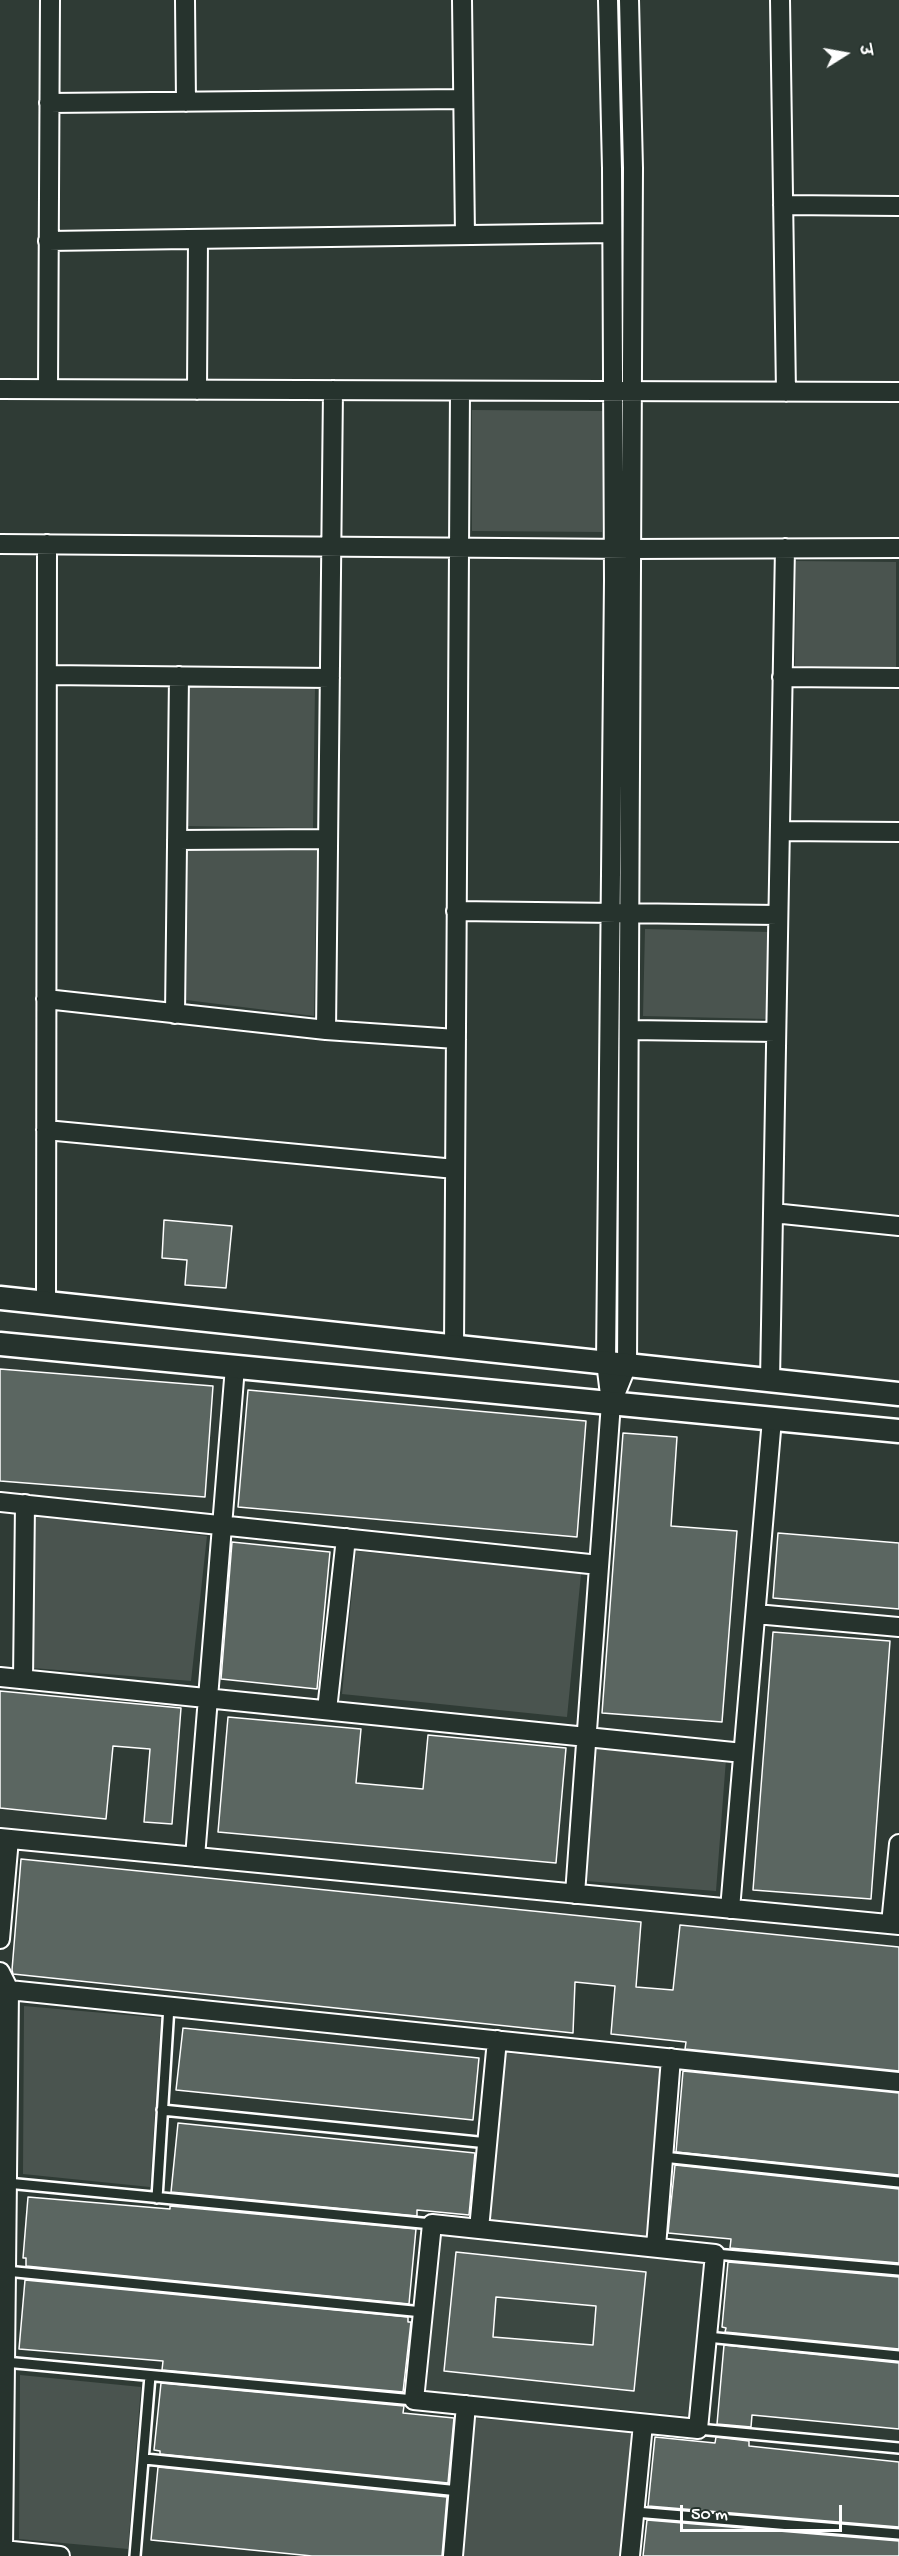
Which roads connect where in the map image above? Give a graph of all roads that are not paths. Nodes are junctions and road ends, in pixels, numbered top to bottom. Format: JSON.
{"nodes":[{"id":1,"x":50,"y":0,"type":"edge"},
{"id":2,"x":185,"y":0,"type":"edge"},
{"id":3,"x":462,"y":0,"type":"edge"},
{"id":4,"x":608,"y":0,"type":"edge"},
{"id":5,"x":629,"y":0,"type":"edge"},
{"id":6,"x":780,"y":0,"type":"edge"},
{"id":7,"x":463,"y":99,"type":"junction"},
{"id":8,"x":186,"y":102,"type":"junction"},
{"id":9,"x":49,"y":103,"type":"junction"},
{"id":10,"x":783,"y":205,"type":"junction"},
{"id":11,"x":899,"y":206,"type":"edge"},
{"id":12,"x":612,"y":232,"type":"junction"},
{"id":13,"x":465,"y":235,"type":"junction"},
{"id":14,"x":198,"y":239,"type":"junction"},
{"id":15,"x":48,"y":241,"type":"junction"},
{"id":16,"x":0,"y":388,"type":"edge"},
{"id":17,"x":48,"y":389,"type":"junction"},
{"id":18,"x":197,"y":390,"type":"junction"},
{"id":19,"x":333,"y":390,"type":"junction"},
{"id":20,"x":460,"y":391,"type":"junction"},
{"id":21,"x":622,"y":391,"type":"junction"},
{"id":22,"x":786,"y":392,"type":"junction"},
{"id":23,"x":899,"y":392,"type":"edge"},
{"id":24,"x":0,"y":544,"type":"edge"},
{"id":25,"x":47,"y":544,"type":"junction"},
{"id":26,"x":332,"y":546,"type":"junction"},
{"id":27,"x":459,"y":547,"type":"junction"},
{"id":28,"x":784,"y":548,"type":"junction"},
{"id":29,"x":899,"y":548,"type":"edge"},
{"id":30,"x":622,"y":549,"type":"junction"},
{"id":31,"x":47,"y":675,"type":"junction"},
{"id":32,"x":179,"y":676,"type":"junction"},
{"id":33,"x":782,"y":677,"type":"junction"},
{"id":34,"x":330,"y":678,"type":"junction"},
{"id":35,"x":899,"y":678,"type":"edge"},
{"id":36,"x":780,"y":831,"type":"junction"},
{"id":37,"x":899,"y":832,"type":"edge"},
{"id":38,"x":328,"y":839,"type":"junction"},
{"id":39,"x":177,"y":840,"type":"junction"},
{"id":40,"x":456,"y":911,"type":"junction"},
{"id":41,"x":611,"y":914,"type":"junction"},
{"id":42,"x":629,"y":915,"type":"junction"},
{"id":43,"x":778,"y":915,"type":"junction"},
{"id":44,"x":46,"y":999,"type":"junction"},
{"id":45,"x":175,"y":1014,"type":"junction"},
{"id":46,"x":326,"y":1030,"type":"junction"},
{"id":47,"x":629,"y":1030,"type":"junction"},
{"id":48,"x":776,"y":1032,"type":"junction"},
{"id":49,"x":456,"y":1039,"type":"junction"},
{"id":50,"x":46,"y":1130,"type":"junction"},
{"id":51,"x":455,"y":1169,"type":"junction"},
{"id":52,"x":773,"y":1213,"type":"junction"},
{"id":53,"x":899,"y":1226,"type":"edge"},
{"id":54,"x":0,"y":1298,"type":"edge"},
{"id":55,"x":46,"y":1303,"type":"junction"},
{"id":56,"x":0,"y":1344,"type":"edge"},
{"id":57,"x":453,"y":1346,"type":"junction"},
{"id":58,"x":616,"y":1364,"type":"junction"},
{"id":59,"x":235,"y":1367,"type":"junction"},
{"id":60,"x":770,"y":1380,"type":"junction"},
{"id":61,"x":899,"y":1394,"type":"edge"},
{"id":62,"x":611,"y":1403,"type":"junction"},
{"id":63,"x":772,"y":1419,"type":"junction"},
{"id":64,"x":899,"y":1431,"type":"edge"},
{"id":65,"x":0,"y":1502,"type":"edge"},
{"id":66,"x":25,"y":1504,"type":"junction"},
{"id":67,"x":222,"y":1525,"type":"junction"},
{"id":68,"x":346,"y":1538,"type":"junction"},
{"id":69,"x":599,"y":1565,"type":"junction"},
{"id":70,"x":756,"y":1614,"type":"junction"},
{"id":71,"x":899,"y":1627,"type":"edge"},
{"id":72,"x":0,"y":1677,"type":"edge"},
{"id":73,"x":23,"y":1679,"type":"junction"},
{"id":74,"x":208,"y":1698,"type":"junction"},
{"id":75,"x":327,"y":1710,"type":"junction"},
{"id":76,"x":586,"y":1737,"type":"junction"},
{"id":77,"x":743,"y":1753,"type":"junction"},
{"id":78,"x":4,"y":1839,"type":"edge"},
{"id":79,"x":899,"y":1844,"type":"edge"},
{"id":80,"x":195,"y":1857,"type":"junction"},
{"id":81,"x":575,"y":1894,"type":"junction"},
{"id":82,"x":730,"y":1909,"type":"junction"},
{"id":83,"x":895,"y":1925,"type":"edge"},
{"id":84,"x":0,"y":1939,"type":"edge"},
{"id":85,"x":0,"y":1972,"type":"edge"},
{"id":86,"x":9,"y":1990,"type":"junction"},
{"id":87,"x":169,"y":2006,"type":"junction"},
{"id":88,"x":497,"y":2040,"type":"junction"},
{"id":89,"x":671,"y":2058,"type":"junction"},
{"id":90,"x":899,"y":2082,"type":"edge"},
{"id":91,"x":162,"y":2110,"type":"junction"},
{"id":92,"x":488,"y":2143,"type":"junction"},
{"id":93,"x":663,"y":2157,"type":"junction"},
{"id":94,"x":899,"y":2182,"type":"edge"},
{"id":95,"x":7,"y":2183,"type":"junction"},
{"id":96,"x":157,"y":2198,"type":"junction"},
{"id":97,"x":432,"y":2224,"type":"junction"},
{"id":98,"x":480,"y":2229,"type":"junction"},
{"id":99,"x":656,"y":2247,"type":"junction"},
{"id":100,"x":716,"y":2253,"type":"junction"},
{"id":101,"x":899,"y":2270,"type":"edge"},
{"id":102,"x":6,"y":2271,"type":"junction"},
{"id":103,"x":423,"y":2312,"type":"junction"},
{"id":104,"x":707,"y":2337,"type":"junction"},
{"id":105,"x":899,"y":2356,"type":"edge"},
{"id":106,"x":5,"y":2362,"type":"junction"},
{"id":107,"x":150,"y":2376,"type":"junction"},
{"id":108,"x":414,"y":2400,"type":"junction"},
{"id":109,"x":466,"y":2405,"type":"junction"},
{"id":110,"x":643,"y":2424,"type":"junction"},
{"id":111,"x":698,"y":2429,"type":"junction"},
{"id":112,"x":899,"y":2448,"type":"edge"},
{"id":113,"x":145,"y":2459,"type":"junction"},
{"id":114,"x":459,"y":2492,"type":"junction"},
{"id":115,"x":634,"y":2512,"type":"junction"},
{"id":116,"x":899,"y":2534,"type":"edge"},
{"id":117,"x":60,"y":2556,"type":"edge"},
{"id":118,"x":135,"y":2556,"type":"edge"},
{"id":119,"x":453,"y":2556,"type":"edge"},
{"id":120,"x":630,"y":2556,"type":"edge"}],
"edges":[{"from":1,"to":9,"type":"street"},
{"from":2,"to":8,"type":"street"},
{"from":3,"to":7,"type":"street"},
{"from":4,"to":12,"type":"street"},
{"from":5,"to":21,"type":"street"},
{"from":6,"to":10,"type":"street"},
{"from":7,"to":8,"type":"street"},
{"from":7,"to":13,"type":"street"},
{"from":8,"to":9,"type":"street"},
{"from":9,"to":15,"type":"street"},
{"from":10,"to":11,"type":"street"},
{"from":10,"to":22,"type":"street"},
{"from":12,"to":13,"type":"street"},
{"from":12,"to":21,"type":"street"},
{"from":13,"to":14,"type":"street"},
{"from":14,"to":15,"type":"street"},
{"from":14,"to":18,"type":"street"},
{"from":15,"to":17,"type":"street"},
{"from":16,"to":17,"type":"street"},
{"from":17,"to":18,"type":"street"},
{"from":18,"to":19,"type":"street"},
{"from":19,"to":20,"type":"street"},
{"from":19,"to":26,"type":"street"},
{"from":20,"to":21,"type":"street"},
{"from":20,"to":27,"type":"street"},
{"from":21,"to":22,"type":"street"},
{"from":21,"to":30,"type":"street"},
{"from":22,"to":23,"type":"street"},
{"from":24,"to":25,"type":"street"},
{"from":25,"to":26,"type":"street"},
{"from":25,"to":31,"type":"street"},
{"from":26,"to":27,"type":"street"},
{"from":26,"to":34,"type":"street"},
{"from":27,"to":30,"type":"street"},
{"from":27,"to":40,"type":"street"},
{"from":28,"to":29,"type":"street"},
{"from":28,"to":30,"type":"street"},
{"from":28,"to":33,"type":"street"},
{"from":30,"to":41,"type":"street"},
{"from":30,"to":42,"type":"street"},
{"from":31,"to":32,"type":"street"},
{"from":31,"to":44,"type":"street"},
{"from":32,"to":34,"type":"street"},
{"from":32,"to":39,"type":"street"},
{"from":33,"to":35,"type":"street"},
{"from":33,"to":36,"type":"street"},
{"from":34,"to":38,"type":"street"},
{"from":36,"to":37,"type":"street"},
{"from":36,"to":43,"type":"street"},
{"from":38,"to":39,"type":"street"},
{"from":38,"to":46,"type":"street"},
{"from":39,"to":45,"type":"street"},
{"from":40,"to":41,"type":"street"},
{"from":40,"to":49,"type":"street"},
{"from":41,"to":42,"type":"street"},
{"from":41,"to":58,"type":"street"},
{"from":42,"to":43,"type":"street"},
{"from":42,"to":47,"type":"street"},
{"from":43,"to":48,"type":"street"},
{"from":44,"to":45,"type":"street"},
{"from":44,"to":50,"type":"street"},
{"from":45,"to":46,"type":"street"},
{"from":46,"to":49,"type":"street"},
{"from":47,"to":48,"type":"street"},
{"from":47,"to":58,"type":"street"},
{"from":48,"to":52,"type":"street"},
{"from":49,"to":51,"type":"street"},
{"from":50,"to":51,"type":"street"},
{"from":50,"to":55,"type":"street"},
{"from":51,"to":57,"type":"street"},
{"from":52,"to":53,"type":"street"},
{"from":52,"to":60,"type":"street"},
{"from":54,"to":55,"type":"street"},
{"from":55,"to":57,"type":"street"},
{"from":56,"to":59,"type":"street"},
{"from":57,"to":58,"type":"street"},
{"from":58,"to":60,"type":"street"},
{"from":58,"to":62,"type":"street"},
{"from":59,"to":62,"type":"street"},
{"from":59,"to":67,"type":"street"},
{"from":60,"to":61,"type":"street"},
{"from":62,"to":63,"type":"street"},
{"from":62,"to":69,"type":"street"},
{"from":63,"to":64,"type":"street"},
{"from":63,"to":70,"type":"street"},
{"from":65,"to":66,"type":"street"},
{"from":66,"to":67,"type":"street"},
{"from":66,"to":73,"type":"street"},
{"from":67,"to":68,"type":"street"},
{"from":67,"to":74,"type":"street"},
{"from":68,"to":69,"type":"street"},
{"from":68,"to":75,"type":"street"},
{"from":69,"to":76,"type":"street"},
{"from":70,"to":71,"type":"street"},
{"from":70,"to":77,"type":"street"},
{"from":72,"to":73,"type":"street"},
{"from":73,"to":74,"type":"street"},
{"from":74,"to":75,"type":"street"},
{"from":74,"to":80,"type":"street"},
{"from":75,"to":76,"type":"street"},
{"from":76,"to":77,"type":"street"},
{"from":76,"to":81,"type":"street"},
{"from":77,"to":82,"type":"street"},
{"from":78,"to":80,"type":"street"},
{"from":78,"to":84,"type":"street"},
{"from":79,"to":83,"type":"street"},
{"from":80,"to":81,"type":"street"},
{"from":81,"to":82,"type":"street"},
{"from":82,"to":83,"type":"street"},
{"from":85,"to":86,"type":"street"},
{"from":86,"to":87,"type":"street"},
{"from":86,"to":95,"type":"street"},
{"from":87,"to":88,"type":"street"},
{"from":87,"to":91,"type":"lane"},
{"from":88,"to":89,"type":"street"},
{"from":88,"to":92,"type":"street"},
{"from":89,"to":90,"type":"street"},
{"from":89,"to":93,"type":"street"},
{"from":91,"to":92,"type":"lane"},
{"from":91,"to":96,"type":"lane"},
{"from":92,"to":98,"type":"street"},
{"from":93,"to":94,"type":"lane"},
{"from":93,"to":99,"type":"street"},
{"from":95,"to":96,"type":"lane"},
{"from":95,"to":102,"type":"street"},
{"from":96,"to":97,"type":"lane"},
{"from":97,"to":98,"type":"street"},
{"from":97,"to":103,"type":"street"},
{"from":98,"to":99,"type":"street"},
{"from":99,"to":100,"type":"street"},
{"from":100,"to":101,"type":"lane"},
{"from":100,"to":104,"type":"street"},
{"from":102,"to":103,"type":"lane"},
{"from":102,"to":106,"type":"street"},
{"from":103,"to":108,"type":"street"},
{"from":104,"to":105,"type":"lane"},
{"from":104,"to":111,"type":"street"},
{"from":106,"to":107,"type":"lane"},
{"from":106,"to":117,"type":"street"},
{"from":107,"to":108,"type":"lane"},
{"from":107,"to":113,"type":"lane"},
{"from":108,"to":109,"type":"street"},
{"from":109,"to":110,"type":"street"},
{"from":109,"to":114,"type":"street"},
{"from":110,"to":111,"type":"street"},
{"from":110,"to":115,"type":"street"},
{"from":111,"to":112,"type":"lane"},
{"from":113,"to":114,"type":"lane"},
{"from":113,"to":118,"type":"lane"},
{"from":114,"to":119,"type":"street"},
{"from":115,"to":116,"type":"lane"},
{"from":115,"to":120,"type":"street"}]}
